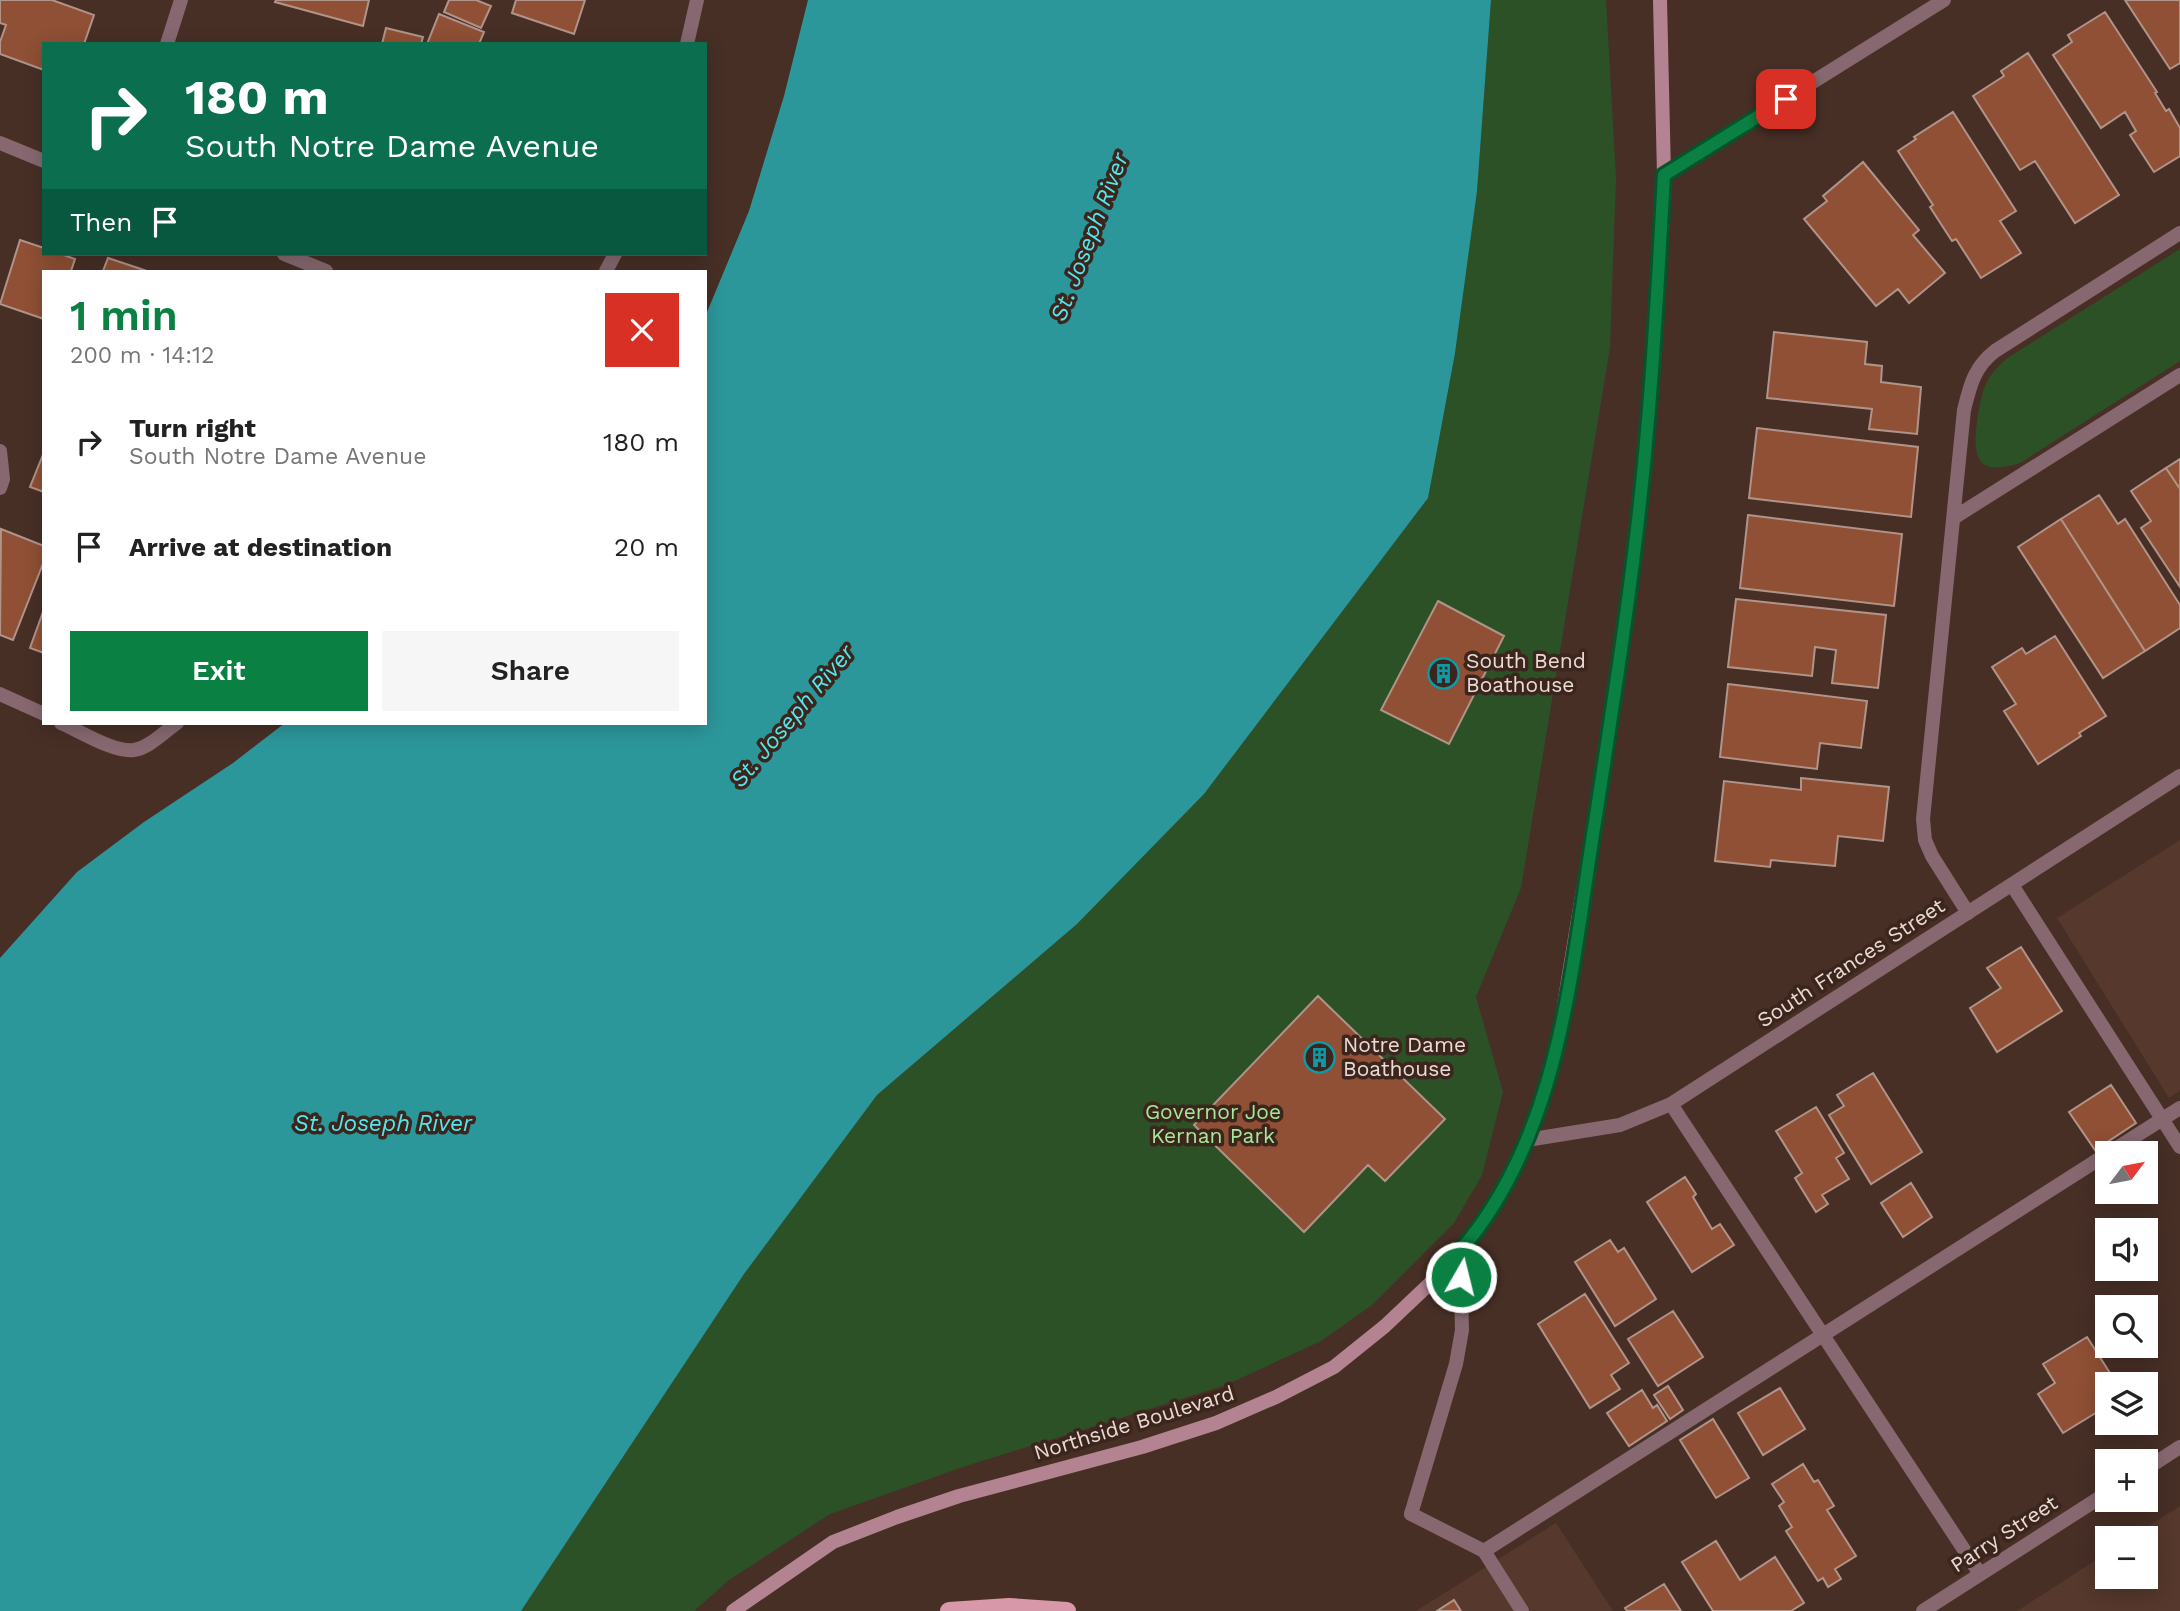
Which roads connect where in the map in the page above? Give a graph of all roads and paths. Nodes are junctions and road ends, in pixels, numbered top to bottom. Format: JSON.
{"nodes":[{"id":1,"x":181,"y":0,"type":"edge"},
{"id":2,"x":697,"y":0,"type":"edge"},
{"id":3,"x":1660,"y":0,"type":"edge"},
{"id":4,"x":1944,"y":0,"type":"edge"},
{"id":5,"x":168,"y":42,"type":"edge"},
{"id":6,"x":687,"y":42,"type":"edge"},
{"id":7,"x":0,"y":143,"type":"edge"},
{"id":8,"x":42,"y":160,"type":"edge"},
{"id":9,"x":1664,"y":175,"type":"junction"},
{"id":10,"x":2180,"y":233,"type":"edge"},
{"id":11,"x":289,"y":256,"type":"edge"},
{"id":12,"x":324,"y":270,"type":"edge"},
{"id":13,"x":2180,"y":375,"type":"edge"},
{"id":14,"x":0,"y":452,"type":"edge"},
{"id":15,"x":0,"y":488,"type":"edge"},
{"id":16,"x":1955,"y":517,"type":"junction"},
{"id":17,"x":0,"y":694,"type":"edge"},
{"id":18,"x":42,"y":714,"type":"edge"},
{"id":19,"x":65,"y":725,"type":"edge"},
{"id":20,"x":174,"y":725,"type":"edge"},
{"id":21,"x":2180,"y":776,"type":"edge"},
{"id":22,"x":2012,"y":885,"type":"junction"},
{"id":23,"x":1968,"y":913,"type":"junction"},
{"id":24,"x":1671,"y":1104,"type":"junction"},
{"id":25,"x":2180,"y":1108,"type":"edge"},
{"id":26,"x":2162,"y":1119,"type":"junction"},
{"id":27,"x":1527,"y":1140,"type":"junction"},
{"id":28,"x":2128,"y":1141,"type":"edge"},
{"id":29,"x":2180,"y":1147,"type":"edge"},
{"id":30,"x":2095,"y":1162,"type":"edge"},
{"id":31,"x":1460,"y":1251,"type":"junction"},
{"id":32,"x":1823,"y":1336,"type":"junction"},
{"id":33,"x":2180,"y":1447,"type":"edge"},
{"id":34,"x":2158,"y":1461,"type":"edge"},
{"id":35,"x":2095,"y":1501,"type":"edge"},
{"id":36,"x":1484,"y":1551,"type":"junction"},
{"id":37,"x":1980,"y":1574,"type":"junction"},
{"id":38,"x":733,"y":1611,"type":"edge"},
{"id":39,"x":948,"y":1611,"type":"edge"},
{"id":40,"x":1067,"y":1611,"type":"edge"},
{"id":41,"x":1522,"y":1611,"type":"edge"},
{"id":42,"x":1923,"y":1611,"type":"edge"}],
"edges":[{"from":1,"to":5,"type":"street"},
{"from":2,"to":6,"type":"street"},
{"from":3,"to":9,"type":"street","name":"Northside Boulevard"},
{"from":4,"to":9,"type":"street"},
{"from":7,"to":8,"type":"street"},
{"from":9,"to":27,"type":"street","name":"Northside Boulevard"},
{"from":10,"to":16,"type":"street"},
{"from":11,"to":12,"type":"street"},
{"from":13,"to":16,"type":"street"},
{"from":14,"to":15,"type":"street"},
{"from":16,"to":23,"type":"street"},
{"from":17,"to":18,"type":"street"},
{"from":19,"to":20,"type":"street"},
{"from":21,"to":22,"type":"street","name":"South Frances Street"},
{"from":22,"to":23,"type":"street","name":"South Frances Street"},
{"from":22,"to":26,"type":"street"},
{"from":23,"to":24,"type":"street","name":"South Frances Street"},
{"from":24,"to":27,"type":"street","name":"South Frances Street"},
{"from":24,"to":32,"type":"street"},
{"from":25,"to":26,"type":"street"},
{"from":26,"to":28,"type":"street"},
{"from":26,"to":29,"type":"street"},
{"from":27,"to":31,"type":"street","name":"Northside Boulevard"},
{"from":30,"to":32,"type":"street"},
{"from":31,"to":36,"type":"street"},
{"from":31,"to":38,"type":"street","name":"Northside Boulevard"},
{"from":32,"to":36,"type":"street"},
{"from":32,"to":37,"type":"street"},
{"from":33,"to":34,"type":"street"},
{"from":35,"to":37,"type":"street","name":"Parry Street"},
{"from":36,"to":41,"type":"street"},
{"from":37,"to":42,"type":"street","name":"Parry Street"},
{"from":39,"to":40,"type":"main road"}]}
